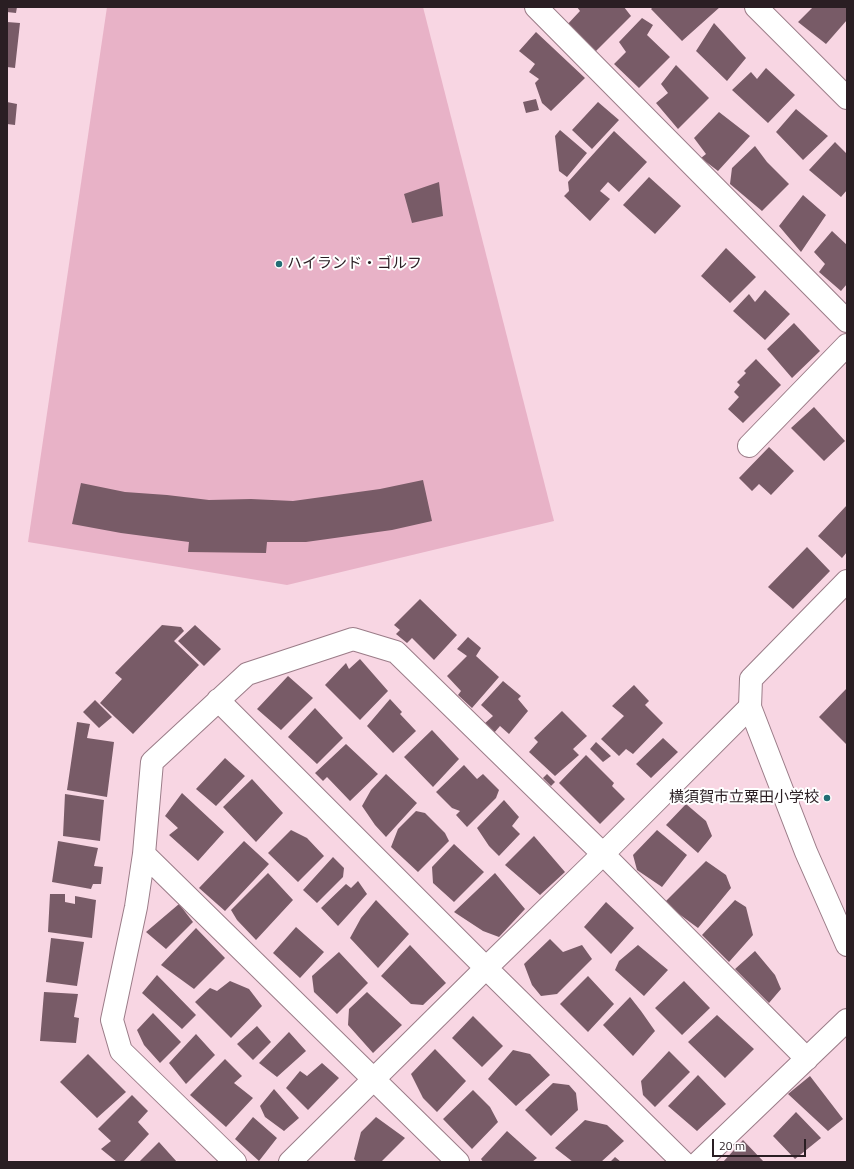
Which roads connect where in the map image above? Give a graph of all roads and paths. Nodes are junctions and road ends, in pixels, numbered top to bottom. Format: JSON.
{"nodes":[{"id":1,"x":536,"y":7,"type":"edge"},
{"id":2,"x":756,"y":7,"type":"edge"},
{"id":3,"x":847,"y":98,"type":"edge"},
{"id":4,"x":847,"y":321,"type":"edge"},
{"id":5,"x":847,"y":345,"type":"edge"},
{"id":6,"x":750,"y":446,"type":"dead end"},
{"id":7,"x":847,"y":581,"type":"edge"},
{"id":8,"x":218,"y":700,"type":"junction"},
{"id":9,"x":750,"y":707,"type":"junction"},
{"id":10,"x":144,"y":854,"type":"junction"},
{"id":11,"x":603,"y":854,"type":"junction"},
{"id":12,"x":847,"y":945,"type":"edge"},
{"id":13,"x":486,"y":968,"type":"junction"},
{"id":14,"x":847,"y":1020,"type":"edge"},
{"id":15,"x":807,"y":1060,"type":"junction"},
{"id":16,"x":373,"y":1080,"type":"junction"},
{"id":17,"x":235,"y":1162,"type":"edge"},
{"id":18,"x":290,"y":1162,"type":"edge"},
{"id":19,"x":458,"y":1162,"type":"edge"},
{"id":20,"x":683,"y":1162,"type":"edge"},
{"id":21,"x":699,"y":1162,"type":"edge"}],
"edges":[{"from":1,"to":4,"type":"street"},
{"from":2,"to":3,"type":"street"},
{"from":5,"to":6,"type":"street"},
{"from":7,"to":9,"type":"street"},
{"from":8,"to":10,"type":"street"},
{"from":8,"to":11,"type":"street"},
{"from":8,"to":13,"type":"street"},
{"from":9,"to":11,"type":"street"},
{"from":9,"to":12,"type":"street"},
{"from":10,"to":16,"type":"street"},
{"from":10,"to":17,"type":"street"},
{"from":11,"to":13,"type":"street"},
{"from":11,"to":15,"type":"street"},
{"from":13,"to":16,"type":"street"},
{"from":13,"to":20,"type":"street"},
{"from":14,"to":15,"type":"street"},
{"from":15,"to":21,"type":"street"},
{"from":16,"to":18,"type":"street"},
{"from":16,"to":19,"type":"street"}]}
